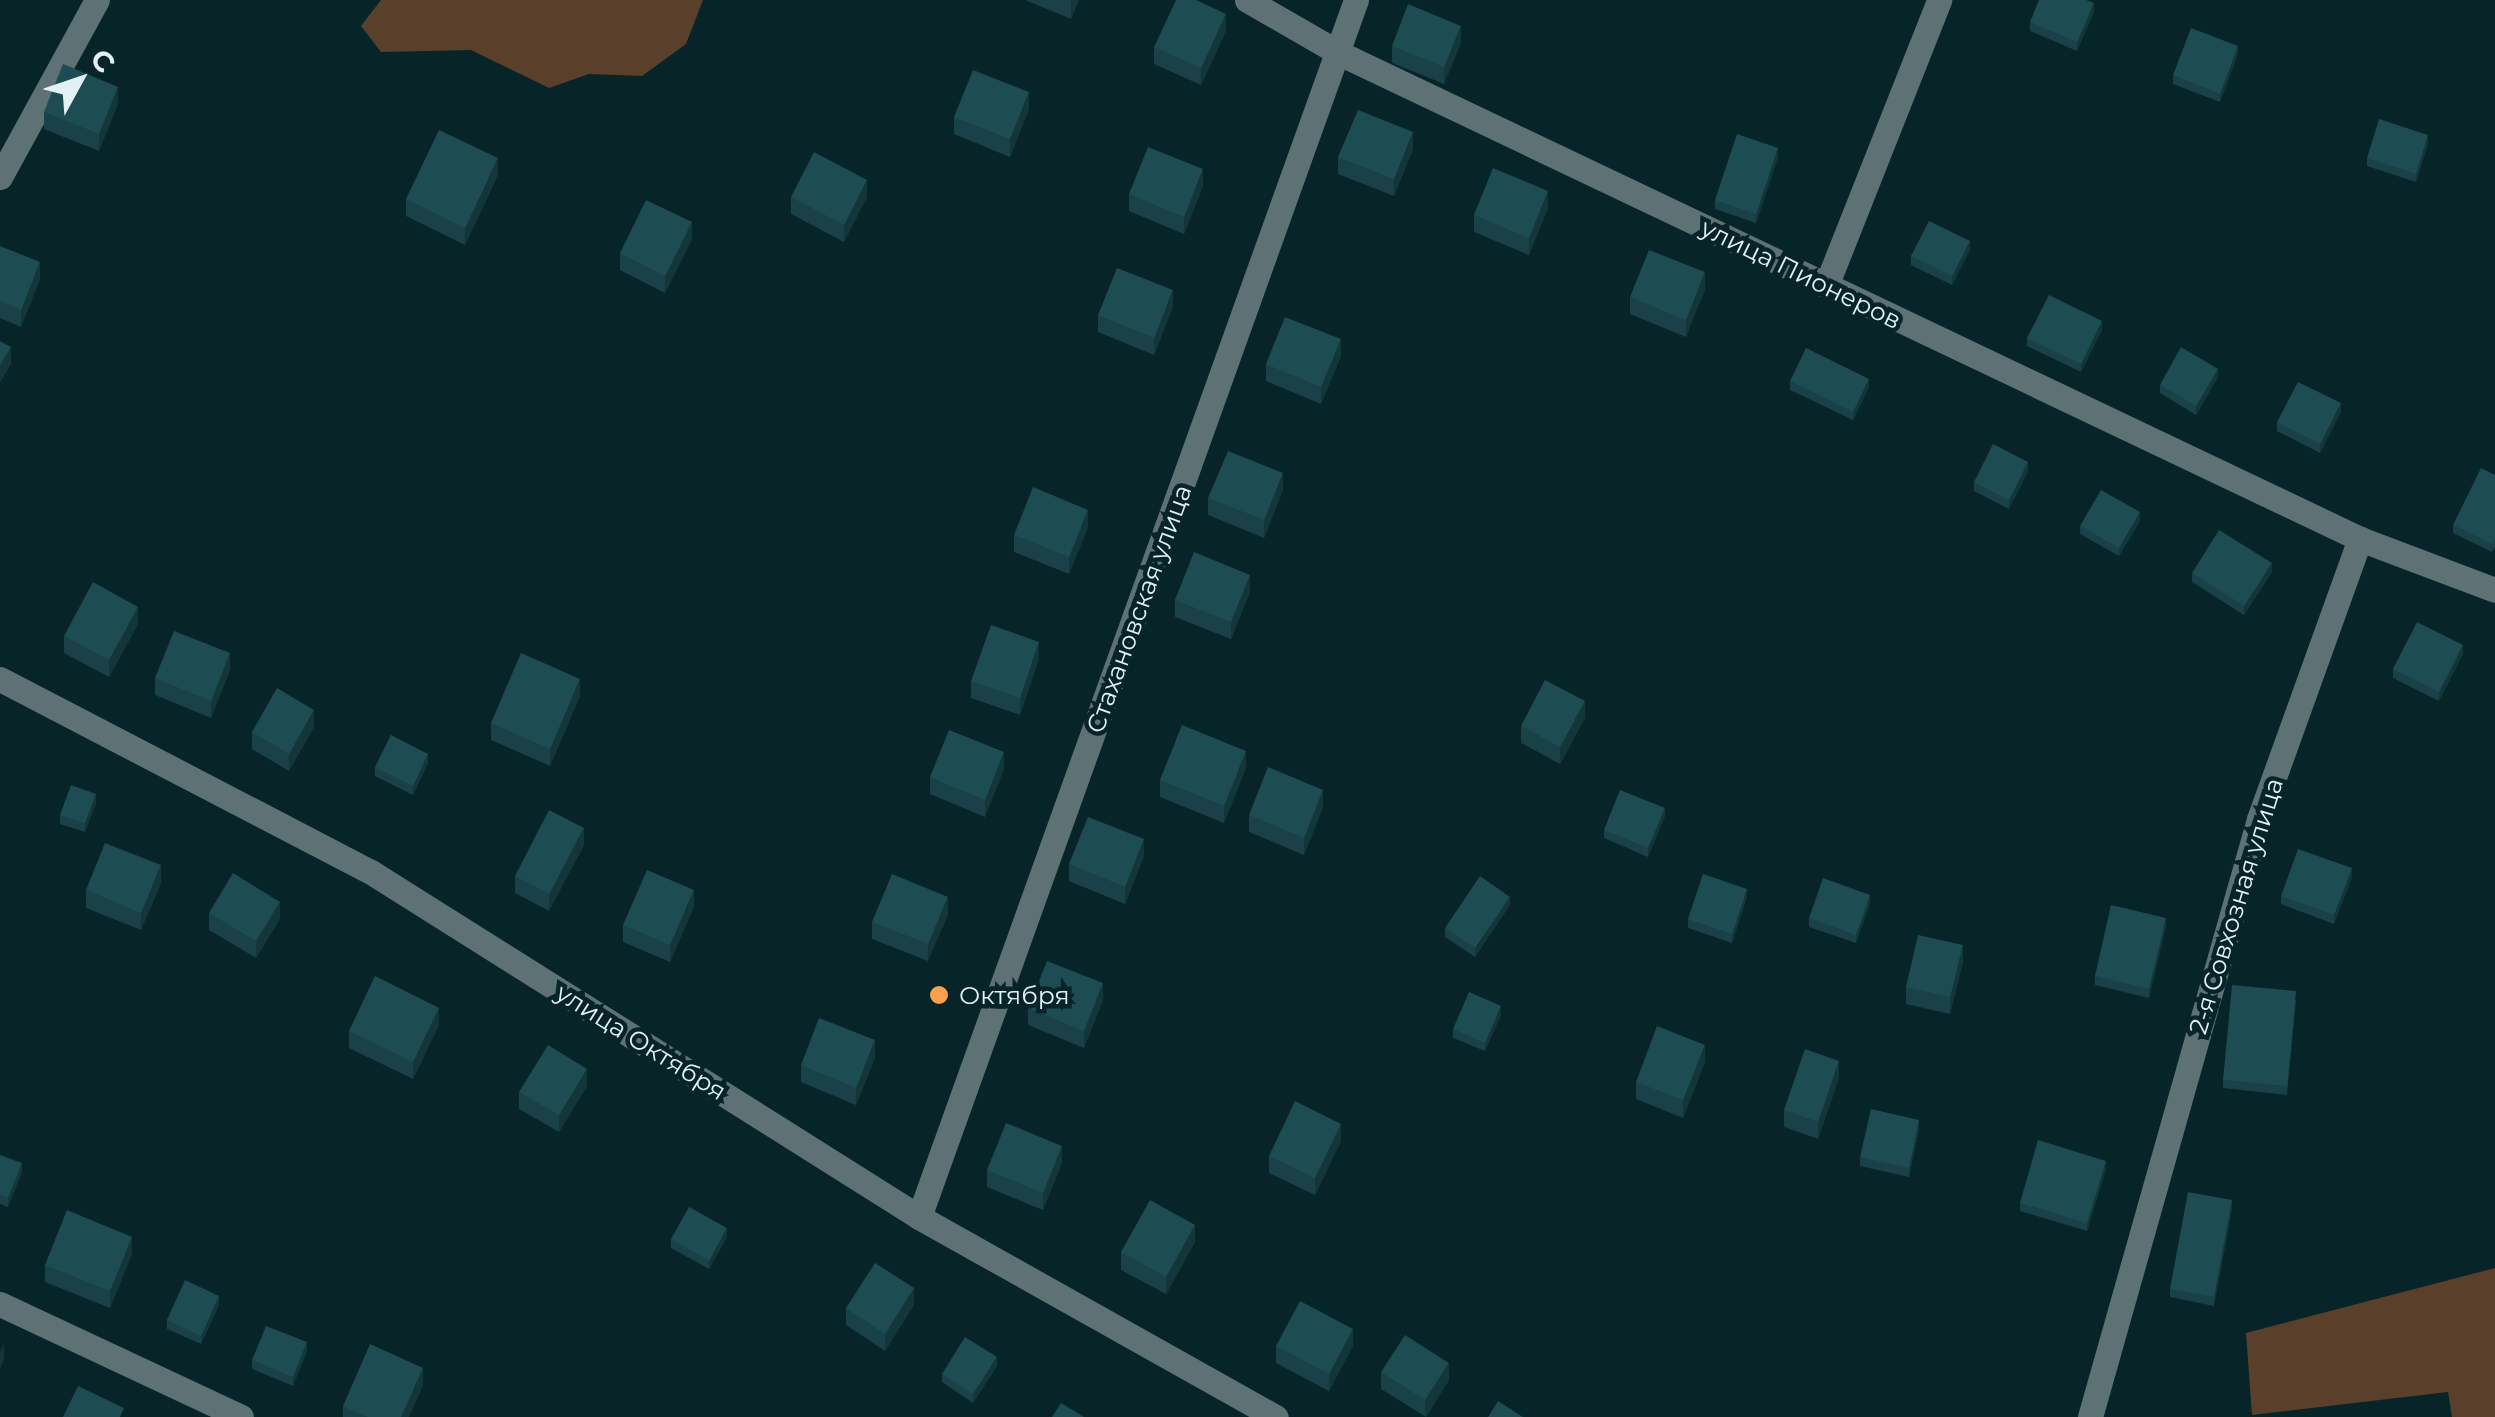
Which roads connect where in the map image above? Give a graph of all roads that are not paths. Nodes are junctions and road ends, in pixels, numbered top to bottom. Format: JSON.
{"nodes":[{"id":1,"x":97,"y":0,"type":"edge"},
{"id":2,"x":1247,"y":0,"type":"edge"},
{"id":3,"x":1356,"y":0,"type":"edge"},
{"id":4,"x":1939,"y":0,"type":"edge"},
{"id":5,"x":1339,"y":52,"type":"junction"},
{"id":6,"x":0,"y":177,"type":"edge"},
{"id":7,"x":1826,"y":286,"type":"junction"},
{"id":8,"x":2360,"y":539,"type":"junction"},
{"id":9,"x":2495,"y":590,"type":"edge"},
{"id":10,"x":0,"y":679,"type":"edge"},
{"id":11,"x":920,"y":1217,"type":"junction"},
{"id":12,"x":0,"y":1304,"type":"edge"},
{"id":13,"x":241,"y":1417,"type":"edge"},
{"id":14,"x":1276,"y":1417,"type":"edge"},
{"id":15,"x":2090,"y":1417,"type":"edge"}],
"edges":[{"from":1,"to":6,"type":"street"},
{"from":2,"to":5,"type":"street","name":"улица Пионеров"},
{"from":3,"to":5,"type":"street","name":"Стахановская улица"},
{"from":4,"to":7,"type":"street"},
{"from":5,"to":7,"type":"street","name":"улица Пионеров"},
{"from":5,"to":11,"type":"street","name":"Стахановская улица"},
{"from":7,"to":8,"type":"street","name":"улица Пионеров"},
{"from":8,"to":9,"type":"street"},
{"from":8,"to":15,"type":"street","name":"2-я Совхозная улица"},
{"from":10,"to":11,"type":"street","name":"улица Октября"},
{"from":11,"to":14,"type":"street","name":"улица Октября"},
{"from":12,"to":13,"type":"street"}]}
